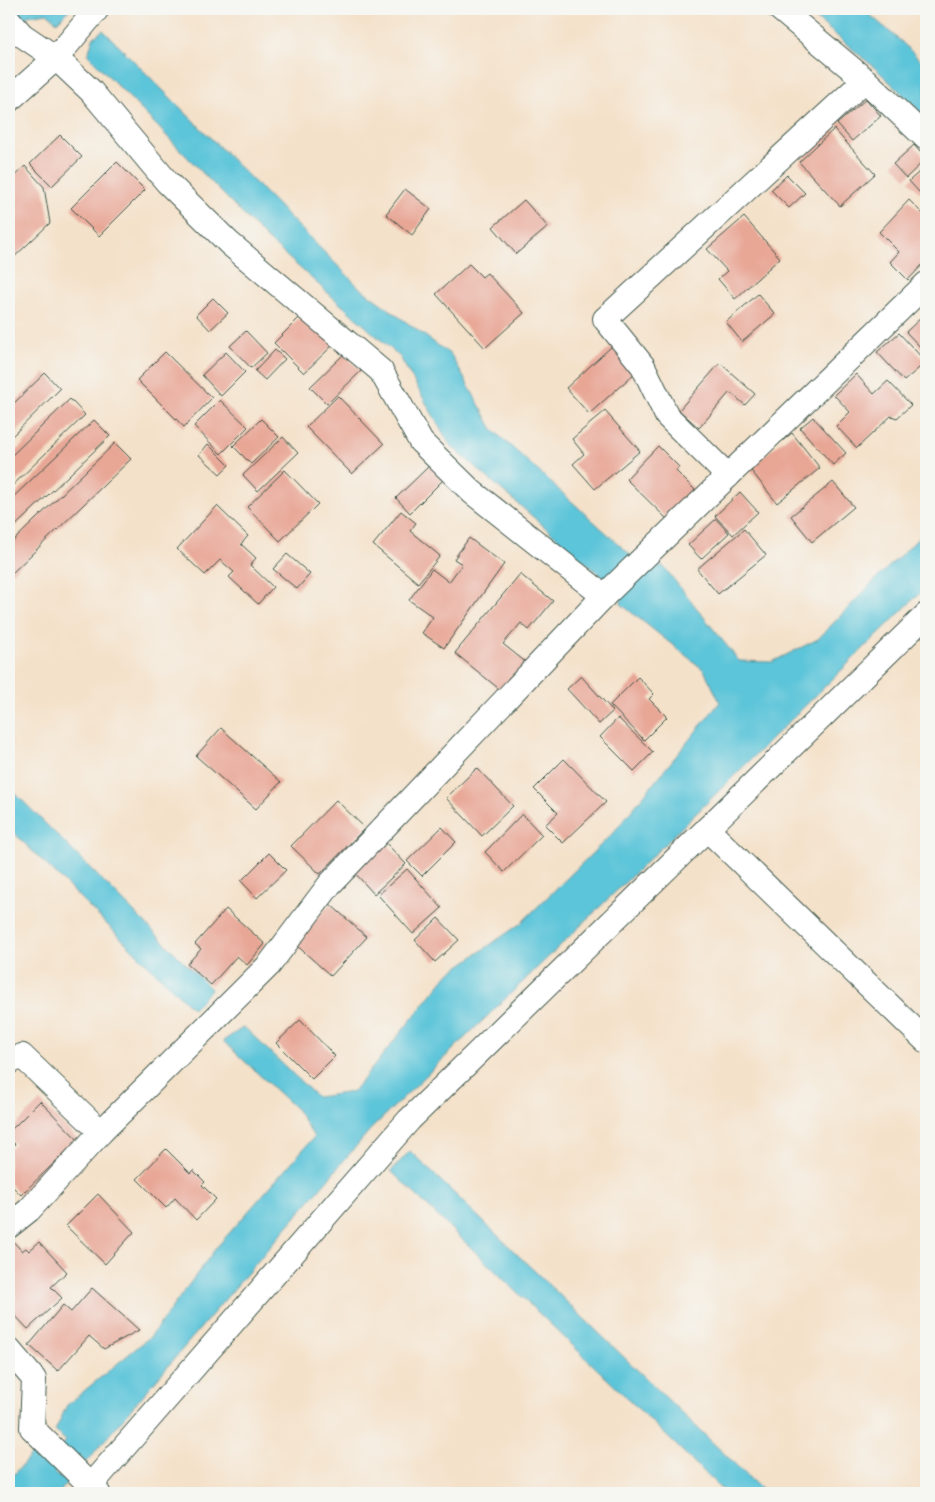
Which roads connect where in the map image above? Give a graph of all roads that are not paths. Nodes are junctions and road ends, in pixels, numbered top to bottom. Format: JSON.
{"nodes":[{"id":1,"x":97,"y":9,"type":"edge"},
{"id":2,"x":780,"y":9,"type":"edge"},
{"id":3,"x":16,"y":27,"type":"edge"},
{"id":4,"x":56,"y":58,"type":"junction"},
{"id":5,"x":864,"y":80,"type":"junction"},
{"id":6,"x":9,"y":100,"type":"edge"},
{"id":7,"x":926,"y":138,"type":"edge"},
{"id":8,"x":926,"y":284,"type":"edge"},
{"id":9,"x":728,"y":476,"type":"junction"},
{"id":10,"x":607,"y":593,"type":"junction"},
{"id":11,"x":926,"y":615,"type":"edge"},
{"id":12,"x":707,"y":829,"type":"junction"},
{"id":13,"x":926,"y":1041,"type":"edge"},
{"id":14,"x":9,"y":1062,"type":"edge"},
{"id":15,"x":101,"y":1132,"type":"junction"},
{"id":16,"x":9,"y":1226,"type":"edge"},
{"id":17,"x":9,"y":1350,"type":"edge"},
{"id":18,"x":90,"y":1491,"type":"edge"}],
"edges":[{"from":1,"to":4,"type":"street"},
{"from":2,"to":5,"type":"street"},
{"from":3,"to":4,"type":"street"},
{"from":4,"to":6,"type":"street"},
{"from":4,"to":10,"type":"street"},
{"from":5,"to":7,"type":"street"},
{"from":5,"to":9,"type":"street"},
{"from":8,"to":9,"type":"street"},
{"from":9,"to":10,"type":"street"},
{"from":10,"to":15,"type":"street"},
{"from":11,"to":12,"type":"street"},
{"from":12,"to":13,"type":"street"},
{"from":12,"to":18,"type":"street"},
{"from":14,"to":15,"type":"street"},
{"from":15,"to":16,"type":"street"},
{"from":17,"to":18,"type":"street"}]}
